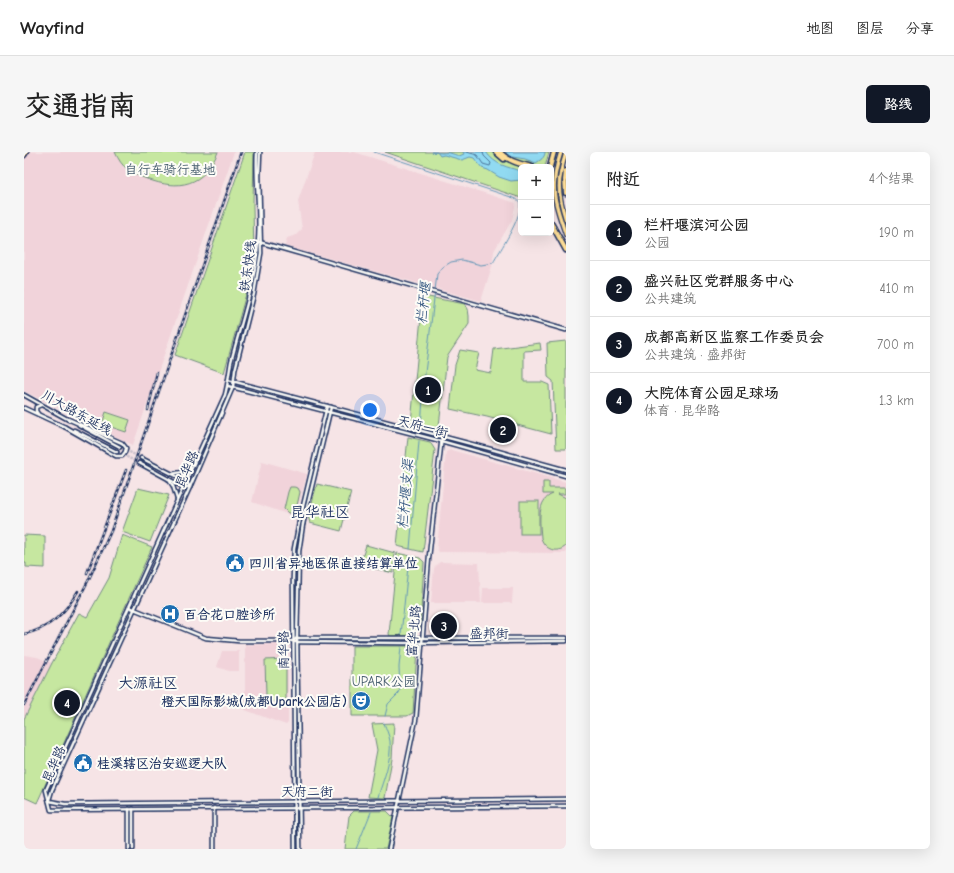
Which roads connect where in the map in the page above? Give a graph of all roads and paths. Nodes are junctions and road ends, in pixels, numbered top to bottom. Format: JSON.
{"nodes":[{"id":1,"x":26,"y":152,"type":"edge"},
{"id":2,"x":259,"y":152,"type":"edge"},
{"id":3,"x":496,"y":152,"type":"edge"},
{"id":4,"x":500,"y":152,"type":"edge"},
{"id":5,"x":554,"y":152,"type":"edge"},
{"id":6,"x":561,"y":152,"type":"edge"},
{"id":7,"x":566,"y":153,"type":"edge"},
{"id":8,"x":24,"y":155,"type":"edge"},
{"id":9,"x":552,"y":158,"type":"junction"},
{"id":10,"x":522,"y":164,"type":"edge"},
{"id":11,"x":548,"y":164,"type":"edge"},
{"id":12,"x":551,"y":164,"type":"edge"},
{"id":13,"x":518,"y":165,"type":"edge"},
{"id":14,"x":566,"y":171,"type":"edge"},
{"id":15,"x":566,"y":194,"type":"edge"},
{"id":16,"x":566,"y":220,"type":"edge"},
{"id":17,"x":554,"y":228,"type":"edge"},
{"id":18,"x":566,"y":235,"type":"edge"},
{"id":19,"x":260,"y":243,"type":"junction"},
{"id":20,"x":566,"y":250,"type":"edge"},
{"id":21,"x":566,"y":330,"type":"edge"},
{"id":22,"x":228,"y":380,"type":"junction"},
{"id":23,"x":234,"y":381,"type":"junction"},
{"id":24,"x":228,"y":386,"type":"junction"},
{"id":25,"x":233,"y":386,"type":"junction"},
{"id":26,"x":24,"y":395,"type":"edge"},
{"id":27,"x":43,"y":406,"type":"junction"},
{"id":28,"x":327,"y":406,"type":"junction"},
{"id":29,"x":331,"y":407,"type":"junction"},
{"id":30,"x":24,"y":408,"type":"edge"},
{"id":31,"x":326,"y":411,"type":"junction"},
{"id":32,"x":330,"y":412,"type":"junction"},
{"id":33,"x":40,"y":415,"type":"junction"},
{"id":34,"x":68,"y":419,"type":"junction"},
{"id":35,"x":65,"y":427,"type":"junction"},
{"id":36,"x":442,"y":436,"type":"junction"},
{"id":37,"x":441,"y":441,"type":"junction"},
{"id":38,"x":120,"y":447,"type":"tunnel mouth"},
{"id":39,"x":117,"y":452,"type":"tunnel mouth"},
{"id":40,"x":141,"y":458,"type":"tunnel mouth"},
{"id":41,"x":139,"y":463,"type":"tunnel mouth"},
{"id":42,"x":192,"y":467,"type":"junction"},
{"id":43,"x":566,"y":470,"type":"edge"},
{"id":44,"x":172,"y":474,"type":"junction"},
{"id":45,"x":566,"y":476,"type":"edge"},
{"id":46,"x":169,"y":480,"type":"junction"},
{"id":47,"x":186,"y":481,"type":"junction"},
{"id":48,"x":183,"y":487,"type":"junction"},
{"id":49,"x":190,"y":487,"type":"junction"},
{"id":50,"x":177,"y":501,"type":"junction"},
{"id":51,"x":129,"y":608,"type":"junction"},
{"id":52,"x":133,"y":610,"type":"junction"},
{"id":53,"x":297,"y":638,"type":"junction"},
{"id":54,"x":422,"y":638,"type":"junction"},
{"id":55,"x":566,"y":638,"type":"edge"},
{"id":56,"x":293,"y":641,"type":"junction"},
{"id":57,"x":566,"y":641,"type":"edge"},
{"id":58,"x":297,"y":642,"type":"junction"},
{"id":59,"x":422,"y":643,"type":"junction"},
{"id":60,"x":566,"y":799,"type":"edge"},
{"id":61,"x":49,"y":801,"type":"junction"},
{"id":62,"x":294,"y":801,"type":"junction"},
{"id":63,"x":300,"y":801,"type":"junction"},
{"id":64,"x":399,"y":801,"type":"junction"},
{"id":65,"x":566,"y":806,"type":"edge"},
{"id":66,"x":398,"y":807,"type":"junction"},
{"id":67,"x":214,"y":808,"type":"junction"},
{"id":68,"x":294,"y":808,"type":"junction"},
{"id":69,"x":300,"y":808,"type":"junction"},
{"id":70,"x":129,"y":809,"type":"junction"},
{"id":71,"x":133,"y":809,"type":"junction"},
{"id":72,"x":129,"y":849,"type":"edge"},
{"id":73,"x":133,"y":849,"type":"edge"},
{"id":74,"x":214,"y":849,"type":"edge"},
{"id":75,"x":295,"y":849,"type":"edge"},
{"id":76,"x":300,"y":849,"type":"edge"},
{"id":77,"x":388,"y":849,"type":"edge"}],
"edges":[{"from":1,"to":8,"type":"highway"},
{"from":2,"to":19,"type":"main road","name":"铁东快线"},
{"from":3,"to":13,"type":"highway"},
{"from":4,"to":10,"type":"highway"},
{"from":5,"to":9,"type":"highway"},
{"from":6,"to":18,"type":"highway"},
{"from":7,"to":16,"type":"highway"},
{"from":9,"to":11,"type":"highway"},
{"from":9,"to":12,"type":"highway"},
{"from":14,"to":15,"type":"highway"},
{"from":17,"to":20,"type":"highway"},
{"from":19,"to":21,"type":"main road"},
{"from":19,"to":22,"type":"main road","name":"铁东快线"},
{"from":19,"to":23,"type":"main road","name":"铁东快线"},
{"from":22,"to":23,"type":"main road","name":"天府一街"},
{"from":22,"to":24,"type":"main road","name":"昆华路"},
{"from":23,"to":25,"type":"main road","name":"昆华路"},
{"from":23,"to":28,"type":"main road","name":"天府一街"},
{"from":24,"to":25,"type":"main road","name":"天府一街"},
{"from":24,"to":42,"type":"main road","name":"昆华路"},
{"from":25,"to":31,"type":"main road","name":"天府一街"},
{"from":25,"to":49,"type":"main road","name":"昆华路"},
{"from":26,"to":27,"type":"main road","name":"川大路东延线"},
{"from":27,"to":33,"type":"main road"},
{"from":27,"to":34,"type":"main road","name":"川大路东延线"},
{"from":28,"to":29,"type":"main road","name":"天府一街"},
{"from":28,"to":31,"type":"main road","name":"南华路"},
{"from":29,"to":32,"type":"main road","name":"南华路"},
{"from":29,"to":36,"type":"main road","name":"天府一街"},
{"from":30,"to":33,"type":"main road","name":"川大路东延线"},
{"from":31,"to":32,"type":"main road","name":"天府一街"},
{"from":31,"to":56,"type":"main road","name":"南华路"},
{"from":32,"to":37,"type":"main road","name":"天府一街"},
{"from":32,"to":53,"type":"main road","name":"南华路"},
{"from":33,"to":35,"type":"main road","name":"川大路东延线"},
{"from":34,"to":35,"type":"main road"},
{"from":34,"to":38,"type":"main road","name":"川大路东延线"},
{"from":35,"to":39,"type":"main road","name":"川大路东延线"},
{"from":36,"to":37,"type":"main road","name":"富华北路"},
{"from":36,"to":43,"type":"main road","name":"天府一街"},
{"from":37,"to":45,"type":"main road","name":"天府一街"},
{"from":37,"to":54,"type":"main road","name":"富华北路"},
{"from":40,"to":44,"type":"main road"},
{"from":41,"to":46,"type":"main road"},
{"from":42,"to":44,"type":"main road"},
{"from":42,"to":47,"type":"main road","name":"昆华路"},
{"from":44,"to":47,"type":"main road"},
{"from":46,"to":48,"type":"main road"},
{"from":46,"to":50,"type":"main road"},
{"from":47,"to":48,"type":"main road","name":"昆华路"},
{"from":47,"to":49,"type":"main road"},
{"from":48,"to":49,"type":"main road"},
{"from":48,"to":50,"type":"main road","name":"昆华路"},
{"from":49,"to":52,"type":"main road","name":"昆华路"},
{"from":50,"to":51,"type":"main road","name":"昆华路"},
{"from":51,"to":52,"type":"main road","name":"盛邦街"},
{"from":51,"to":61,"type":"main road","name":"昆华路"},
{"from":52,"to":56,"type":"main road","name":"盛邦街"},
{"from":52,"to":61,"type":"main road","name":"昆华路"},
{"from":53,"to":54,"type":"main road","name":"盛邦街"},
{"from":53,"to":56,"type":"main road"},
{"from":53,"to":58,"type":"main road","name":"南华路"},
{"from":54,"to":55,"type":"main road","name":"盛邦街"},
{"from":54,"to":59,"type":"main road","name":"富华北路"},
{"from":56,"to":58,"type":"main road","name":"盛邦街"},
{"from":56,"to":62,"type":"main road","name":"南华路"},
{"from":57,"to":59,"type":"main road","name":"盛邦街"},
{"from":58,"to":59,"type":"main road","name":"盛邦街"},
{"from":58,"to":63,"type":"main road","name":"南华路"},
{"from":59,"to":64,"type":"main road","name":"富华北路"},
{"from":60,"to":64,"type":"main road","name":"天府二街"},
{"from":61,"to":62,"type":"main road","name":"天府二街"},
{"from":61,"to":70,"type":"main road","name":"天府二街"},
{"from":62,"to":63,"type":"main road","name":"天府二街"},
{"from":62,"to":68,"type":"main road","name":"南华路"},
{"from":63,"to":64,"type":"main road","name":"天府二街"},
{"from":63,"to":69,"type":"main road","name":"南华路"},
{"from":64,"to":66,"type":"main road","name":"富华北路"},
{"from":65,"to":66,"type":"main road","name":"天府二街"},
{"from":66,"to":69,"type":"main road","name":"天府二街"},
{"from":66,"to":77,"type":"main road","name":"富华北路"},
{"from":67,"to":68,"type":"main road","name":"天府二街"},
{"from":67,"to":71,"type":"main road","name":"天府二街"},
{"from":67,"to":74,"type":"main road"},
{"from":68,"to":69,"type":"main road","name":"天府二街"},
{"from":68,"to":75,"type":"main road","name":"南华路"},
{"from":69,"to":76,"type":"main road","name":"南华路"},
{"from":70,"to":71,"type":"main road","name":"天府二街"},
{"from":70,"to":72,"type":"main road"},
{"from":71,"to":73,"type":"main road"}]}
